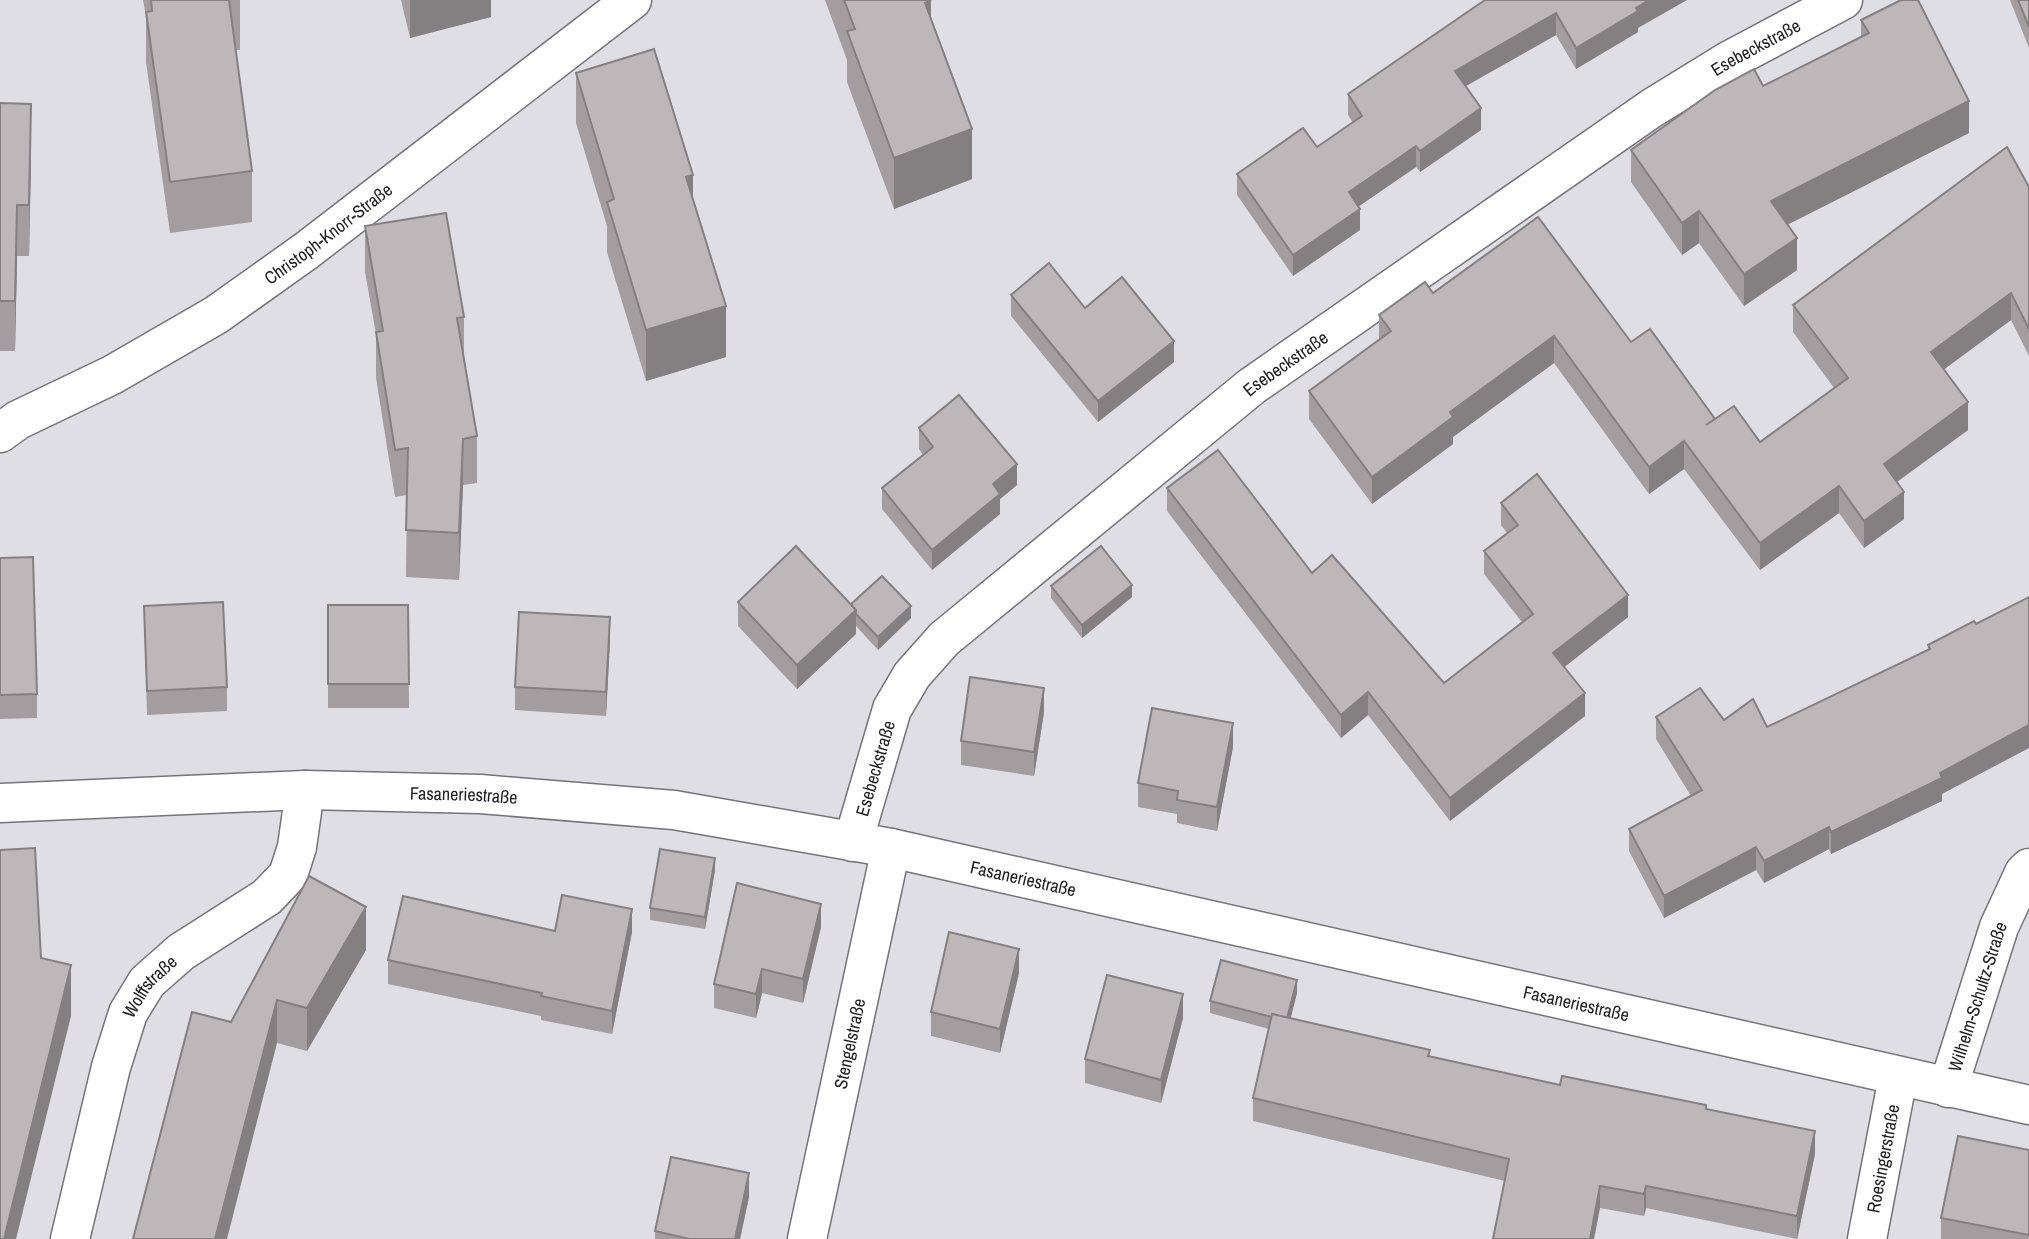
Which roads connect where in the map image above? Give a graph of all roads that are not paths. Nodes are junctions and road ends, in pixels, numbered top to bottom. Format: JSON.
{"nodes":[{"id":1,"x":632,"y":0,"type":"edge"},
{"id":2,"x":1843,"y":0,"type":"edge"},
{"id":3,"x":0,"y":433,"type":"edge"},
{"id":4,"x":305,"y":790,"type":"junction"},
{"id":5,"x":0,"y":803,"type":"edge"},
{"id":6,"x":853,"y":842,"type":"junction"},
{"id":7,"x":891,"y":848,"type":"junction"},
{"id":8,"x":2029,"y":868,"type":"edge"},
{"id":9,"x":1898,"y":1077,"type":"junction"},
{"id":10,"x":1948,"y":1088,"type":"junction"},
{"id":11,"x":2029,"y":1105,"type":"edge"},
{"id":12,"x":70,"y":1239,"type":"edge"},
{"id":13,"x":807,"y":1239,"type":"edge"},
{"id":14,"x":1867,"y":1239,"type":"edge"}],
"edges":[{"from":1,"to":3,"type":"street","name":"Christoph-Knorr-Straße"},
{"from":2,"to":6,"type":"street","name":"Esebeckstraße"},
{"from":4,"to":5,"type":"street","name":"Fasaneriestraße"},
{"from":4,"to":6,"type":"street","name":"Fasaneriestraße"},
{"from":4,"to":12,"type":"street","name":"Wolffstraße"},
{"from":6,"to":7,"type":"street","name":"Fasaneriestraße"},
{"from":7,"to":9,"type":"street","name":"Fasaneriestraße"},
{"from":7,"to":13,"type":"street","name":"Stengelstraße"},
{"from":8,"to":10,"type":"street","name":"Wilhelm-Schultz-Straße"},
{"from":9,"to":10,"type":"street","name":"Fasaneriestraße"},
{"from":9,"to":14,"type":"street","name":"Roesingerstraße"},
{"from":10,"to":11,"type":"street","name":"Fasaneriestraße"}]}
